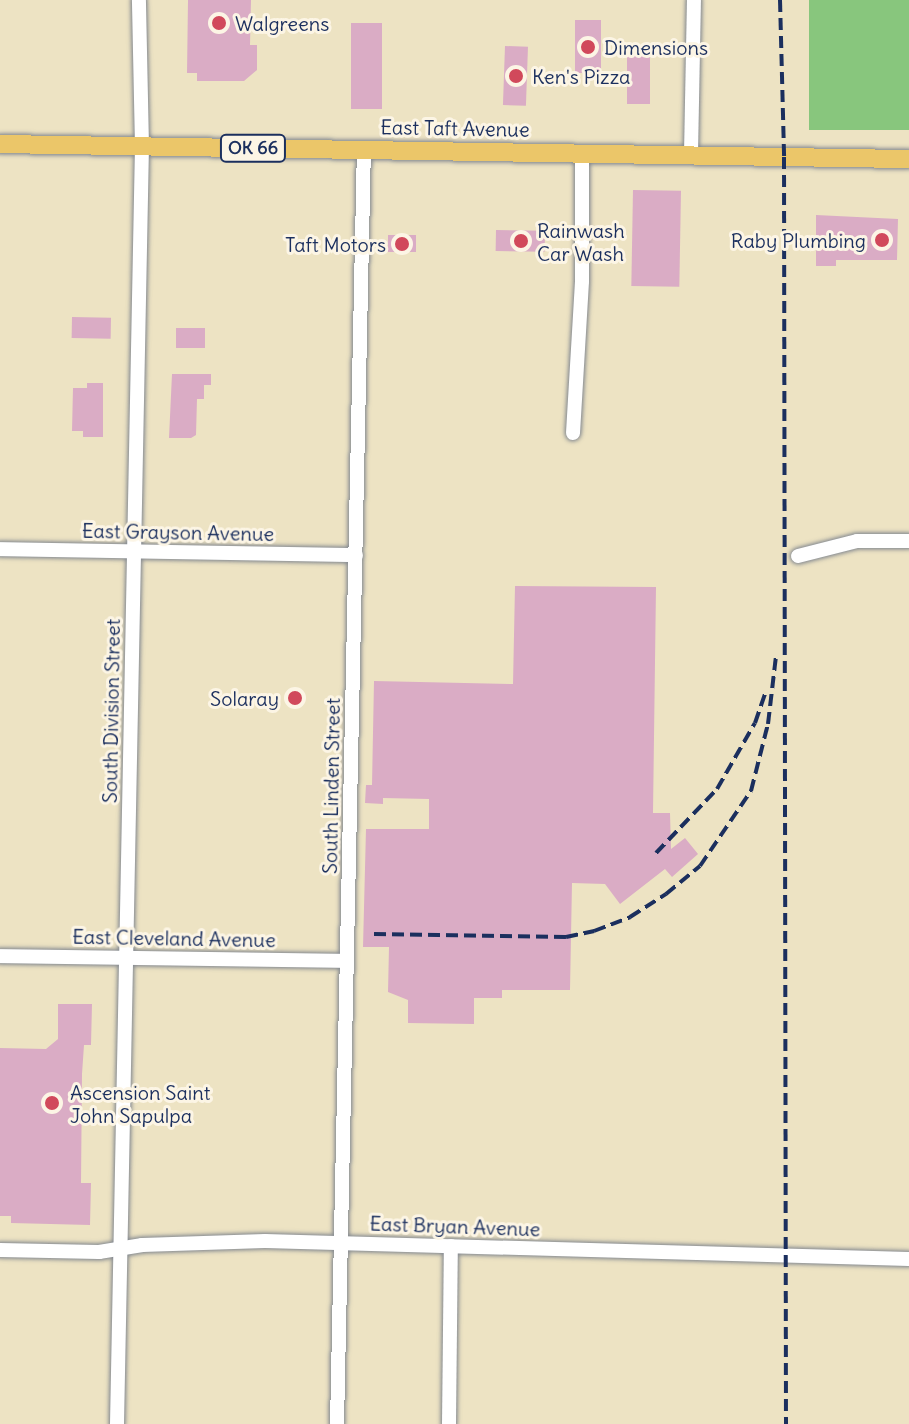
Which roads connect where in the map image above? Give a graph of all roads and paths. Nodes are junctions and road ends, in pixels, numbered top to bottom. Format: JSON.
{"nodes":[{"id":1,"x":139,"y":0,"type":"edge"},
{"id":2,"x":694,"y":0,"type":"edge"},
{"id":3,"x":0,"y":144,"type":"edge"},
{"id":4,"x":142,"y":147,"type":"junction"},
{"id":5,"x":364,"y":149,"type":"junction"},
{"id":6,"x":582,"y":152,"type":"junction"},
{"id":7,"x":691,"y":154,"type":"junction"},
{"id":8,"x":909,"y":159,"type":"edge"},
{"id":9,"x":573,"y":433,"type":"dead end"},
{"id":10,"x":909,"y":541,"type":"edge"},
{"id":11,"x":0,"y":549,"type":"edge"},
{"id":12,"x":135,"y":551,"type":"junction"},
{"id":13,"x":356,"y":555,"type":"junction"},
{"id":14,"x":798,"y":556,"type":"dead end"},
{"id":15,"x":0,"y":956,"type":"edge"},
{"id":16,"x":125,"y":958,"type":"junction"},
{"id":17,"x":347,"y":961,"type":"junction"},
{"id":18,"x":341,"y":1243,"type":"junction"},
{"id":19,"x":451,"y":1246,"type":"junction"},
{"id":20,"x":119,"y":1248,"type":"junction"},
{"id":21,"x":0,"y":1250,"type":"edge"},
{"id":22,"x":909,"y":1259,"type":"edge"},
{"id":23,"x":117,"y":1424,"type":"edge"},
{"id":24,"x":337,"y":1424,"type":"edge"},
{"id":25,"x":449,"y":1424,"type":"edge"}],
"edges":[{"from":1,"to":4,"type":"street","name":"South Division Street"},
{"from":2,"to":7,"type":"street"},
{"from":3,"to":4,"type":"main road","name":"East Taft Avenue","number":"OK 66"},
{"from":4,"to":5,"type":"main road","name":"East Taft Avenue","number":"OK 66"},
{"from":4,"to":12,"type":"street","name":"South Division Street"},
{"from":5,"to":6,"type":"main road","name":"East Taft Avenue","number":"OK 66"},
{"from":5,"to":13,"type":"street","name":"South Linden Street"},
{"from":6,"to":7,"type":"main road","name":"East Taft Avenue","number":"OK 66"},
{"from":6,"to":9,"type":"street"},
{"from":7,"to":8,"type":"main road","name":"East Taft Avenue","number":"OK 66"},
{"from":10,"to":14,"type":"street"},
{"from":11,"to":12,"type":"street","name":"East Grayson Avenue"},
{"from":12,"to":13,"type":"street","name":"East Grayson Avenue"},
{"from":12,"to":16,"type":"street","name":"South Division Street"},
{"from":13,"to":17,"type":"street","name":"South Linden Street"},
{"from":15,"to":16,"type":"street","name":"East Cleveland Avenue"},
{"from":16,"to":17,"type":"street","name":"East Cleveland Avenue"},
{"from":16,"to":20,"type":"street","name":"South Division Street"},
{"from":17,"to":18,"type":"street","name":"South Linden Street"},
{"from":18,"to":19,"type":"street","name":"East Bryan Avenue"},
{"from":18,"to":20,"type":"street","name":"East Bryan Avenue"},
{"from":18,"to":24,"type":"street","name":"South Linden Street"},
{"from":19,"to":22,"type":"street","name":"East Bryan Avenue"},
{"from":19,"to":25,"type":"street"},
{"from":20,"to":21,"type":"street","name":"East Bryan Avenue"},
{"from":20,"to":23,"type":"street","name":"South Division Street"}]}
